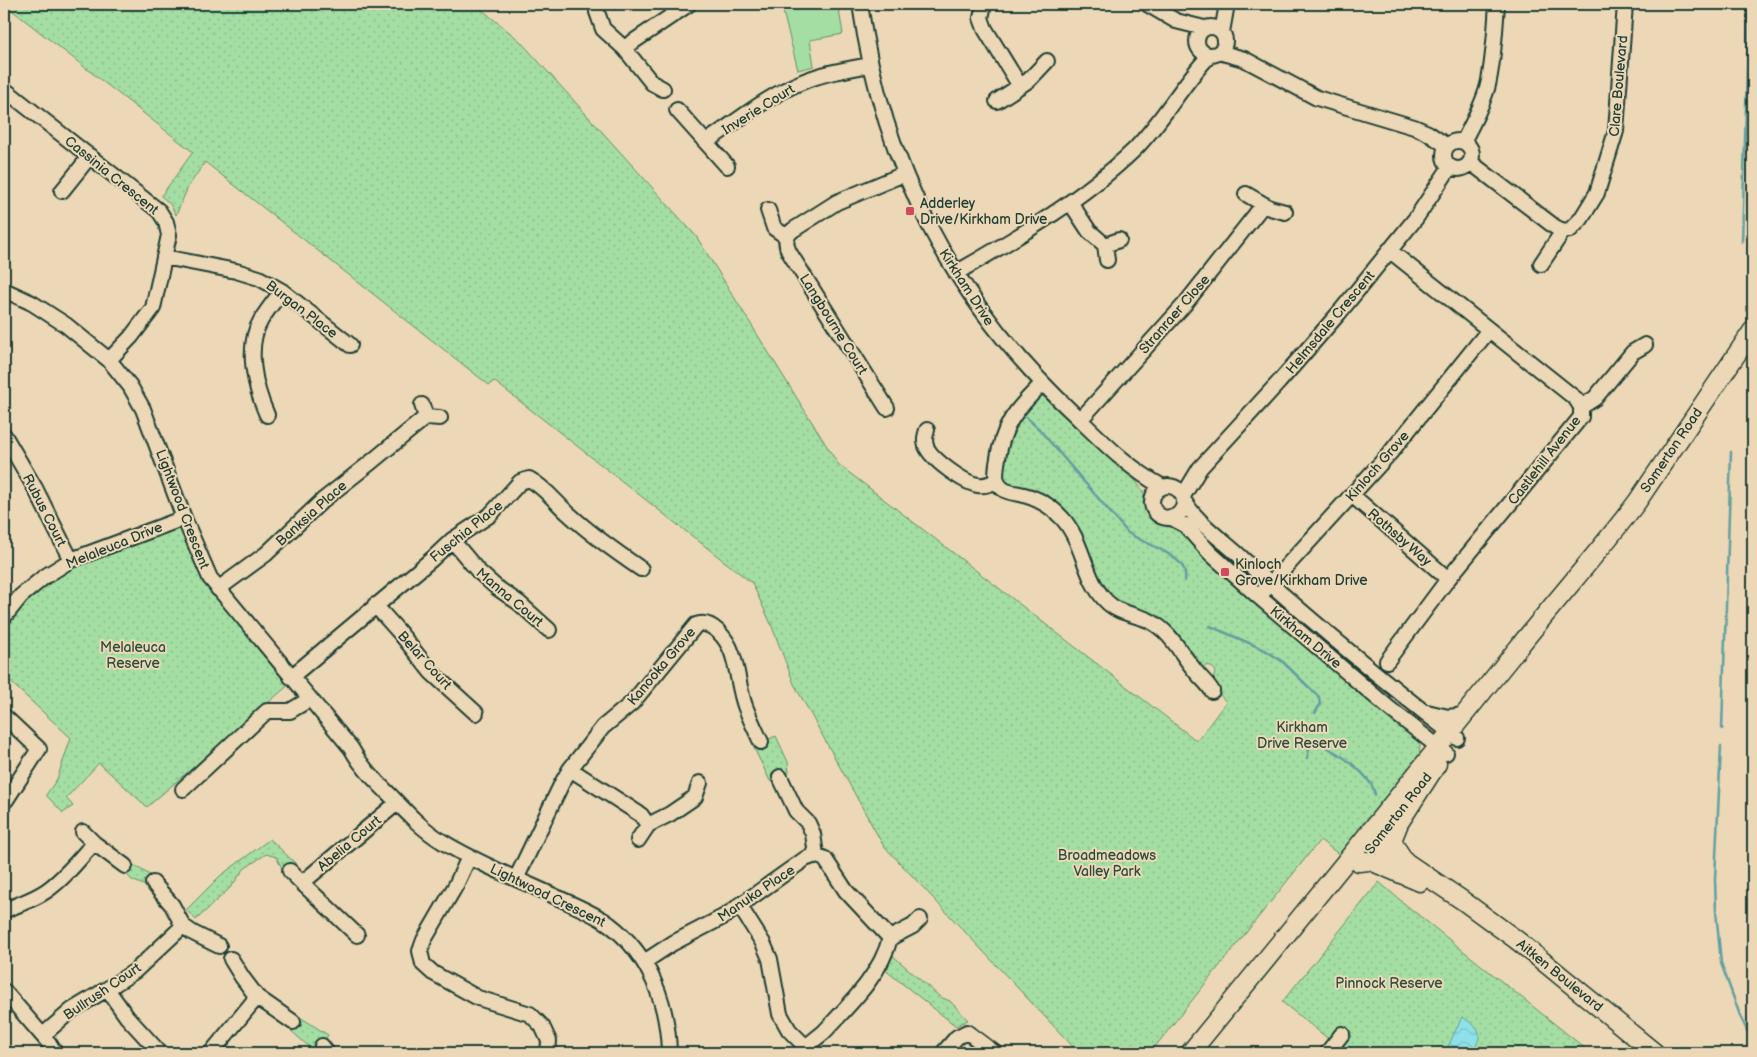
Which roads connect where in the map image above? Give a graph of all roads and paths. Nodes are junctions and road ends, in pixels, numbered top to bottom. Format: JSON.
{"nodes":[{"id":1,"x":689,"y":4,"type":"edge"},
{"id":2,"x":860,"y":4,"type":"edge"},
{"id":3,"x":984,"y":4,"type":"edge"},
{"id":4,"x":1147,"y":4,"type":"edge"},
{"id":5,"x":1227,"y":4,"type":"edge"},
{"id":6,"x":1497,"y":4,"type":"edge"},
{"id":7,"x":1625,"y":4,"type":"edge"},
{"id":8,"x":597,"y":12,"type":"dead end"},
{"id":9,"x":1211,"y":41,"type":"junction"},
{"id":10,"x":624,"y":48,"type":"junction"},
{"id":11,"x":1047,"y":61,"type":"dead end"},
{"id":12,"x":870,"y":65,"type":"junction"},
{"id":13,"x":1020,"y":86,"type":"junction"},
{"id":14,"x":4,"y":89,"type":"edge"},
{"id":15,"x":663,"y":89,"type":"dead end"},
{"id":16,"x":997,"y":101,"type":"dead end"},
{"id":17,"x":677,"y":110,"type":"dead end"},
{"id":18,"x":706,"y":142,"type":"junction"},
{"id":19,"x":1463,"y":142,"type":"junction"},
{"id":20,"x":1447,"y":146,"type":"junction"},
{"id":21,"x":90,"y":156,"type":"junction"},
{"id":22,"x":1470,"y":162,"type":"junction"},
{"id":23,"x":728,"y":166,"type":"dead end"},
{"id":24,"x":1450,"y":167,"type":"junction"},
{"id":25,"x":904,"y":174,"type":"junction"},
{"id":26,"x":62,"y":191,"type":"dead end"},
{"id":27,"x":1246,"y":194,"type":"dead end"},
{"id":28,"x":1070,"y":202,"type":"junction"},
{"id":29,"x":1264,"y":204,"type":"junction"},
{"id":30,"x":768,"y":210,"type":"dead end"},
{"id":31,"x":1285,"y":212,"type":"dead end"},
{"id":32,"x":1563,"y":231,"type":"junction"},
{"id":33,"x":787,"y":237,"type":"junction"},
{"id":34,"x":1119,"y":240,"type":"dead end"},
{"id":35,"x":1105,"y":246,"type":"junction"},
{"id":36,"x":1389,"y":250,"type":"junction"},
{"id":37,"x":164,"y":257,"type":"junction"},
{"id":38,"x":1107,"y":260,"type":"dead end"},
{"id":39,"x":1541,"y":264,"type":"dead end"},
{"id":40,"x":956,"y":273,"type":"junction"},
{"id":41,"x":4,"y":290,"type":"edge"},
{"id":42,"x":282,"y":291,"type":"junction"},
{"id":43,"x":1489,"y":330,"type":"junction"},
{"id":44,"x":1753,"y":330,"type":"edge"},
{"id":45,"x":350,"y":345,"type":"dead end"},
{"id":46,"x":1645,"y":346,"type":"dead end"},
{"id":47,"x":109,"y":360,"type":"junction"},
{"id":48,"x":1042,"y":384,"type":"junction"},
{"id":49,"x":1581,"y":407,"type":"junction"},
{"id":50,"x":887,"y":408,"type":"dead end"},
{"id":51,"x":267,"y":415,"type":"dead end"},
{"id":52,"x":440,"y":418,"type":"dead end"},
{"id":53,"x":1080,"y":420,"type":"junction"},
{"id":54,"x":4,"y":435,"type":"edge"},
{"id":55,"x":921,"y":440,"type":"dead end"},
{"id":56,"x":1132,"y":468,"type":"junction"},
{"id":57,"x":1200,"y":468,"type":"junction"},
{"id":58,"x":996,"y":480,"type":"junction"},
{"id":59,"x":1166,"y":486,"type":"junction"},
{"id":60,"x":1352,"y":495,"type":"junction"},
{"id":61,"x":1183,"y":498,"type":"junction"},
{"id":62,"x":1152,"y":500,"type":"junction"},
{"id":63,"x":184,"y":518,"type":"junction"},
{"id":64,"x":1170,"y":518,"type":"junction"},
{"id":65,"x":452,"y":540,"type":"junction"},
{"id":66,"x":71,"y":560,"type":"junction"},
{"id":67,"x":1586,"y":567,"type":"junction"},
{"id":68,"x":641,"y":569,"type":"dead end"},
{"id":69,"x":1448,"y":579,"type":"junction"},
{"id":70,"x":1271,"y":584,"type":"junction"},
{"id":71,"x":218,"y":589,"type":"junction"},
{"id":72,"x":1259,"y":597,"type":"junction"},
{"id":73,"x":375,"y":605,"type":"junction"},
{"id":74,"x":4,"y":617,"type":"edge"},
{"id":75,"x":549,"y":630,"type":"dead end"},
{"id":76,"x":1387,"y":660,"type":"dead end"},
{"id":77,"x":291,"y":677,"type":"junction"},
{"id":78,"x":1212,"y":691,"type":"dead end"},
{"id":79,"x":310,"y":700,"type":"junction"},
{"id":80,"x":1422,"y":710,"type":"junction"},
{"id":81,"x":476,"y":713,"type":"dead end"},
{"id":82,"x":1464,"y":715,"type":"junction"},
{"id":83,"x":4,"y":716,"type":"edge"},
{"id":84,"x":1425,"y":736,"type":"junction"},
{"id":85,"x":1454,"y":736,"type":"junction"},
{"id":86,"x":761,"y":742,"type":"dead end"},
{"id":87,"x":1441,"y":754,"type":"junction"},
{"id":88,"x":570,"y":769,"type":"junction"},
{"id":89,"x":780,"y":777,"type":"dead end"},
{"id":90,"x":700,"y":783,"type":"dead end"},
{"id":91,"x":182,"y":789,"type":"dead end"},
{"id":92,"x":4,"y":798,"type":"edge"},
{"id":93,"x":395,"y":800,"type":"junction"},
{"id":94,"x":1379,"y":822,"type":"junction"},
{"id":95,"x":648,"y":825,"type":"junction"},
{"id":96,"x":83,"y":832,"type":"dead end"},
{"id":97,"x":1371,"y":839,"type":"junction"},
{"id":98,"x":638,"y":840,"type":"dead end"},
{"id":99,"x":94,"y":843,"type":"junction"},
{"id":100,"x":816,"y":854,"type":"junction"},
{"id":101,"x":469,"y":857,"type":"junction"},
{"id":102,"x":1359,"y":862,"type":"junction"},
{"id":103,"x":1407,"y":863,"type":"junction"},
{"id":104,"x":124,"y":866,"type":"dead end"},
{"id":105,"x":290,"y":871,"type":"dead end"},
{"id":106,"x":516,"y":879,"type":"junction"},
{"id":107,"x":153,"y":883,"type":"dead end"},
{"id":108,"x":302,"y":883,"type":"junction"},
{"id":109,"x":1462,"y":900,"type":"junction"},
{"id":110,"x":739,"y":905,"type":"junction"},
{"id":111,"x":4,"y":911,"type":"edge"},
{"id":112,"x":920,"y":919,"type":"dead end"},
{"id":113,"x":183,"y":926,"type":"junction"},
{"id":114,"x":357,"y":935,"type":"dead end"},
{"id":115,"x":890,"y":938,"type":"junction"},
{"id":116,"x":219,"y":946,"type":"dead end"},
{"id":117,"x":231,"y":959,"type":"dead end"},
{"id":118,"x":644,"y":962,"type":"junction"},
{"id":119,"x":107,"y":990,"type":"junction"},
{"id":120,"x":4,"y":991,"type":"edge"},
{"id":121,"x":258,"y":997,"type":"junction"},
{"id":122,"x":293,"y":1022,"type":"dead end"},
{"id":123,"x":1342,"y":1034,"type":"dead end"},
{"id":124,"x":49,"y":1044,"type":"edge"},
{"id":125,"x":804,"y":1050,"type":"edge"},
{"id":126,"x":65,"y":1053,"type":"edge"},
{"id":127,"x":160,"y":1053,"type":"edge"},
{"id":128,"x":211,"y":1053,"type":"edge"},
{"id":129,"x":548,"y":1053,"type":"edge"},
{"id":130,"x":669,"y":1053,"type":"edge"},
{"id":131,"x":943,"y":1053,"type":"edge"},
{"id":132,"x":995,"y":1053,"type":"edge"},
{"id":133,"x":1190,"y":1053,"type":"edge"},
{"id":134,"x":1203,"y":1053,"type":"edge"},
{"id":135,"x":1327,"y":1053,"type":"edge"},
{"id":136,"x":1655,"y":1053,"type":"edge"}],
"edges":[{"from":1,"to":10,"type":"street"},
{"from":2,"to":12,"type":"street","name":"Kirkham Drive"},
{"from":3,"to":13,"type":"street"},
{"from":4,"to":9,"type":"street"},
{"from":5,"to":9,"type":"street"},
{"from":6,"to":19,"type":"street"},
{"from":7,"to":32,"type":"street","name":"Clare Boulevard"},
{"from":8,"to":10,"type":"street"},
{"from":9,"to":20,"type":"street"},
{"from":9,"to":28,"type":"street"},
{"from":10,"to":15,"type":"street"},
{"from":11,"to":13,"type":"street"},
{"from":12,"to":18,"type":"street","name":"Inverie Court"},
{"from":12,"to":25,"type":"street","name":"Kirkham Drive"},
{"from":13,"to":16,"type":"street"},
{"from":14,"to":21,"type":"street","name":"Cassinia Crescent"},
{"from":17,"to":18,"type":"street","name":"Inverie Court"},
{"from":18,"to":23,"type":"street","name":"Inverie Court"},
{"from":19,"to":20,"type":"street"},
{"from":19,"to":22,"type":"street"},
{"from":20,"to":24,"type":"street"},
{"from":21,"to":26,"type":"street"},
{"from":21,"to":37,"type":"street","name":"Cassinia Crescent"},
{"from":22,"to":24,"type":"street"},
{"from":22,"to":32,"type":"street"},
{"from":24,"to":36,"type":"street","name":"Helmsdale Crescent"},
{"from":25,"to":33,"type":"street"},
{"from":25,"to":40,"type":"street","name":"Kirkham Drive"},
{"from":27,"to":29,"type":"street"},
{"from":28,"to":35,"type":"street"},
{"from":28,"to":40,"type":"street"},
{"from":29,"to":31,"type":"street"},
{"from":29,"to":53,"type":"street","name":"Stranraer Close"},
{"from":30,"to":33,"type":"street","name":"Langbourne Court"},
{"from":32,"to":39,"type":"street","name":"Clare Boulevard"},
{"from":33,"to":50,"type":"street","name":"Langbourne Court"},
{"from":34,"to":35,"type":"street"},
{"from":35,"to":38,"type":"street"},
{"from":36,"to":43,"type":"street","name":"Castlehill Avenue"},
{"from":36,"to":57,"type":"street","name":"Helmsdale Crescent"},
{"from":37,"to":42,"type":"street","name":"Burgan Place"},
{"from":37,"to":47,"type":"street","name":"Cassinia Crescent"},
{"from":40,"to":48,"type":"street","name":"Kirkham Drive"},
{"from":41,"to":47,"type":"street","name":"Lightwood Crescent"},
{"from":42,"to":45,"type":"street","name":"Burgan Place"},
{"from":42,"to":51,"type":"street"},
{"from":43,"to":49,"type":"street","name":"Castlehill Avenue"},
{"from":43,"to":60,"type":"street","name":"Kinloch Grove"},
{"from":44,"to":67,"type":"main road","name":"Somerton Road"},
{"from":46,"to":49,"type":"street"},
{"from":47,"to":63,"type":"street","name":"Lightwood Crescent"},
{"from":48,"to":53,"type":"street","name":"Kirkham Drive"},
{"from":48,"to":58,"type":"street"},
{"from":49,"to":69,"type":"street","name":"Castlehill Avenue"},
{"from":52,"to":71,"type":"street","name":"Banksia Place"},
{"from":53,"to":56,"type":"street","name":"Kirkham Drive"},
{"from":54,"to":66,"type":"street","name":"Rubus Court"},
{"from":55,"to":58,"type":"street"},
{"from":56,"to":59,"type":"street","name":"Kirkham Drive"},
{"from":56,"to":62,"type":"street","name":"Kirkham Drive"},
{"from":57,"to":59,"type":"street","name":"Helmsdale Crescent"},
{"from":57,"to":61,"type":"street","name":"Helmsdale Crescent"},
{"from":58,"to":78,"type":"street"},
{"from":59,"to":61,"type":"street"},
{"from":59,"to":62,"type":"street"},
{"from":60,"to":69,"type":"street","name":"Rothsby Way"},
{"from":60,"to":70,"type":"street","name":"Kinloch Grove"},
{"from":61,"to":64,"type":"street"},
{"from":61,"to":70,"type":"street","name":"Kirkham Drive"},
{"from":62,"to":64,"type":"street"},
{"from":63,"to":66,"type":"street","name":"Melaleuca Drive"},
{"from":63,"to":71,"type":"street","name":"Lightwood Crescent"},
{"from":64,"to":72,"type":"street","name":"Kirkham Drive"},
{"from":65,"to":68,"type":"street","name":"Fuschia Place"},
{"from":65,"to":73,"type":"street","name":"Fuschia Place"},
{"from":65,"to":75,"type":"street","name":"Manna Court"},
{"from":66,"to":74,"type":"street","name":"Melaleuca Drive"},
{"from":67,"to":82,"type":"main road","name":"Somerton Road"},
{"from":67,"to":85,"type":"main road","name":"Somerton Road"},
{"from":69,"to":76,"type":"street","name":"Castlehill Avenue"},
{"from":70,"to":72,"type":"street","name":"Kinloch Grove"},
{"from":70,"to":80,"type":"street","name":"Kirkham Drive"},
{"from":71,"to":77,"type":"street","name":"Lightwood Crescent"},
{"from":72,"to":84,"type":"street","name":"Kirkham Drive"},
{"from":73,"to":77,"type":"street","name":"Fuschia Place"},
{"from":73,"to":81,"type":"street","name":"Belar Court"},
{"from":77,"to":79,"type":"street","name":"Lightwood Crescent"},
{"from":79,"to":91,"type":"street"},
{"from":79,"to":93,"type":"street","name":"Lightwood Crescent"},
{"from":80,"to":82,"type":"street"},
{"from":80,"to":85,"type":"street","name":"Kirkham Drive"},
{"from":82,"to":85,"type":"main road","name":"Somerton Road"},
{"from":83,"to":92,"type":"street"},
{"from":84,"to":87,"type":"street","name":"Kirkham Drive"},
{"from":84,"to":94,"type":"street","name":"Somerton Road"},
{"from":85,"to":87,"type":"main road","name":"Somerton Road"},
{"from":86,"to":88,"type":"street","name":"Kanooka Grove"},
{"from":87,"to":94,"type":"main road","name":"Somerton Road"},
{"from":87,"to":97,"type":"main road","name":"Somerton Road"},
{"from":87,"to":103,"type":"main road"},
{"from":88,"to":95,"type":"street"},
{"from":88,"to":106,"type":"street","name":"Kanooka Grove"},
{"from":89,"to":100,"type":"street"},
{"from":90,"to":95,"type":"street"},
{"from":93,"to":101,"type":"street","name":"Lightwood Crescent"},
{"from":93,"to":108,"type":"street","name":"Abelia Court"},
{"from":94,"to":97,"type":"main road","name":"Somerton Road"},
{"from":95,"to":98,"type":"street"},
{"from":96,"to":99,"type":"street"},
{"from":97,"to":102,"type":"main road","name":"Somerton Road"},
{"from":97,"to":103,"type":"main road","name":"Aitken Boulevard"},
{"from":97,"to":133,"type":"main road"},
{"from":99,"to":104,"type":"street"},
{"from":99,"to":111,"type":"street"},
{"from":100,"to":110,"type":"street","name":"Manuka Place"},
{"from":100,"to":115,"type":"street"},
{"from":101,"to":106,"type":"street","name":"Lightwood Crescent"},
{"from":101,"to":129,"type":"street"},
{"from":102,"to":109,"type":"main road","name":"Aitken Boulevard"},
{"from":102,"to":134,"type":"main road","name":"Somerton Road"},
{"from":103,"to":109,"type":"main road","name":"Aitken Boulevard"},
{"from":105,"to":108,"type":"street"},
{"from":106,"to":118,"type":"street","name":"Lightwood Crescent"},
{"from":107,"to":113,"type":"street"},
{"from":108,"to":114,"type":"street"},
{"from":109,"to":136,"type":"main road","name":"Aitken Boulevard"},
{"from":110,"to":118,"type":"street","name":"Manuka Place"},
{"from":110,"to":125,"type":"street"},
{"from":112,"to":115,"type":"street"},
{"from":113,"to":116,"type":"street"},
{"from":113,"to":119,"type":"street","name":"Bullrush Court"},
{"from":115,"to":125,"type":"street"},
{"from":117,"to":121,"type":"street"},
{"from":118,"to":130,"type":"street","name":"Lightwood Crescent"},
{"from":119,"to":124,"type":"street","name":"Bullrush Court"},
{"from":119,"to":127,"type":"street"},
{"from":120,"to":124,"type":"street"},
{"from":121,"to":122,"type":"street"},
{"from":121,"to":128,"type":"street"},
{"from":123,"to":135,"type":"street"},
{"from":124,"to":126,"type":"street"},
{"from":131,"to":132,"type":"street"}]}
